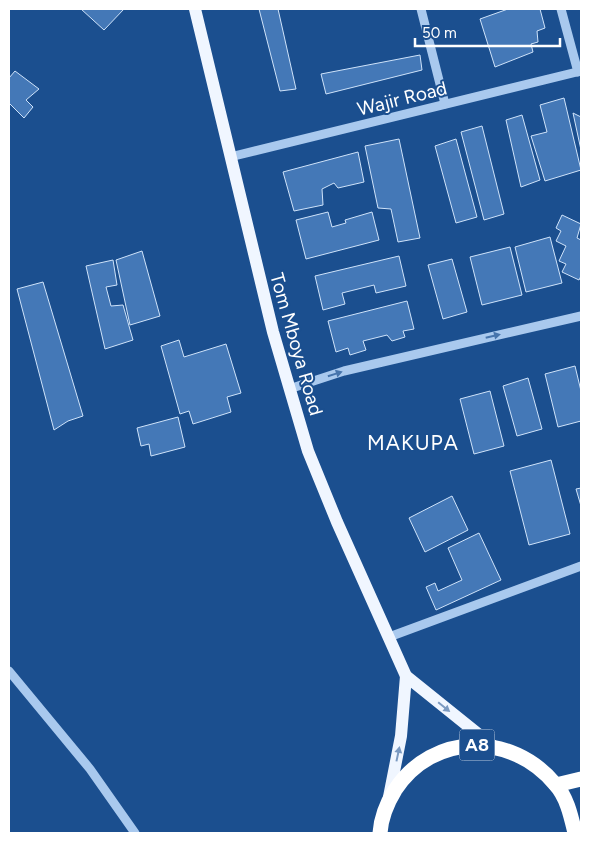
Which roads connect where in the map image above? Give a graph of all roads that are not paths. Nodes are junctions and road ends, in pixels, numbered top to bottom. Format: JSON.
{"nodes":[{"id":1,"x":195,"y":9,"type":"edge"},
{"id":2,"x":421,"y":9,"type":"edge"},
{"id":3,"x":561,"y":9,"type":"edge"},
{"id":4,"x":580,"y":72,"type":"edge"},
{"id":5,"x":444,"y":104,"type":"junction"},
{"id":6,"x":230,"y":157,"type":"junction"},
{"id":7,"x":581,"y":316,"type":"edge"},
{"id":8,"x":289,"y":389,"type":"junction"},
{"id":9,"x":581,"y":566,"type":"edge"},
{"id":10,"x":389,"y":637,"type":"junction"},
{"id":11,"x":9,"y":671,"type":"edge"},
{"id":12,"x":406,"y":676,"type":"junction"},
{"id":13,"x":493,"y":746,"type":"junction"},
{"id":14,"x":581,"y":779,"type":"edge"},
{"id":15,"x":556,"y":785,"type":"junction"},
{"id":16,"x":388,"y":802,"type":"junction"},
{"id":17,"x":377,"y":831,"type":"edge"},
{"id":18,"x":577,"y":832,"type":"edge"},
{"id":19,"x":135,"y":833,"type":"edge"}],
"edges":[{"from":1,"to":6,"type":"main road","name":"Tom Mboya Road"},
{"from":2,"to":5,"type":"street"},
{"from":3,"to":4,"type":"street"},
{"from":4,"to":5,"type":"street","name":"Wajir Road"},
{"from":5,"to":6,"type":"street","name":"Wajir Road"},
{"from":6,"to":8,"type":"main road","name":"Tom Mboya Road"},
{"from":8,"to":7,"type":"street","one_way":true},
{"from":8,"to":10,"type":"main road","name":"Tom Mboya Road"},
{"from":9,"to":10,"type":"street"},
{"from":10,"to":12,"type":"main road","name":"Tom Mboya Road"},
{"from":11,"to":19,"type":"street"},
{"from":12,"to":13,"type":"main road","one_way":true},
{"from":16,"to":12,"type":"main road","one_way":true},
{"from":13,"to":15,"type":"highway","number":"A8"},
{"from":13,"to":16,"type":"highway","number":"A8"},
{"from":14,"to":15,"type":"highway"},
{"from":15,"to":18,"type":"highway","number":"A8"},
{"from":16,"to":17,"type":"highway","number":"A8"}]}
